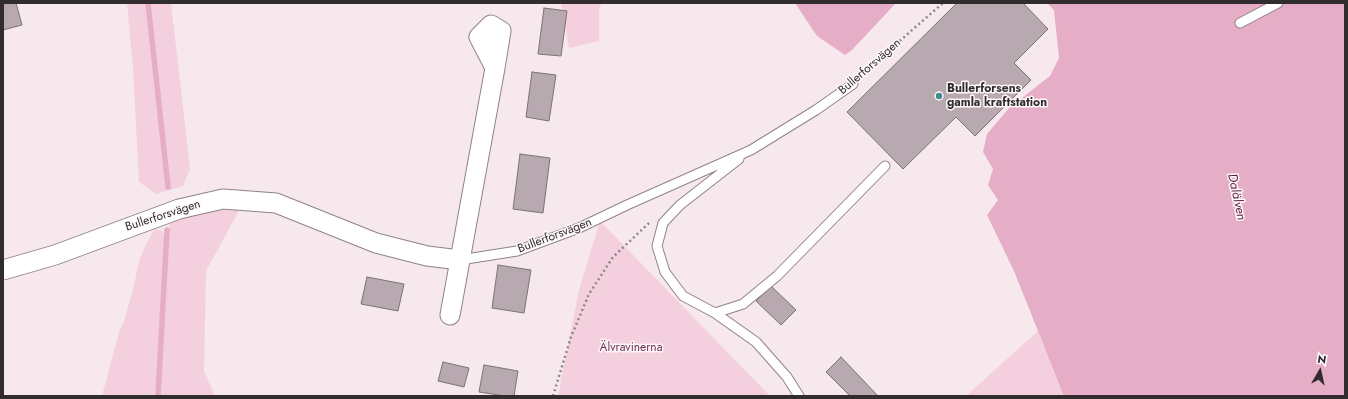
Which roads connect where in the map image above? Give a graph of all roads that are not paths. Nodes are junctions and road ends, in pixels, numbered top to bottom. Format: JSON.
{"nodes":[{"id":1,"x":1278,"y":3,"type":"edge"},
{"id":2,"x":1240,"y":23,"type":"dead end"},
{"id":3,"x":495,"y":68,"type":"dead end"},
{"id":4,"x":853,"y":84,"type":"road end"},
{"id":5,"x":751,"y":150,"type":"junction"},
{"id":6,"x":885,"y":166,"type":"dead end"},
{"id":7,"x":460,"y":260,"type":"junction"},
{"id":8,"x":3,"y":270,"type":"edge"},
{"id":9,"x":714,"y":313,"type":"junction"},
{"id":10,"x":450,"y":315,"type":"dead end"},
{"id":11,"x":799,"y":396,"type":"edge"}],
"edges":[{"from":1,"to":2,"type":"lane"},
{"from":3,"to":7,"type":"street"},
{"from":4,"to":5,"type":"lane","name":"Bullerforsvägen"},
{"from":5,"to":7,"type":"lane","name":"Bullerforsvägen"},
{"from":5,"to":9,"type":"lane"},
{"from":6,"to":9,"type":"lane"},
{"from":7,"to":8,"type":"street","name":"Bullerforsvägen"},
{"from":7,"to":10,"type":"street"},
{"from":9,"to":11,"type":"lane"}]}
